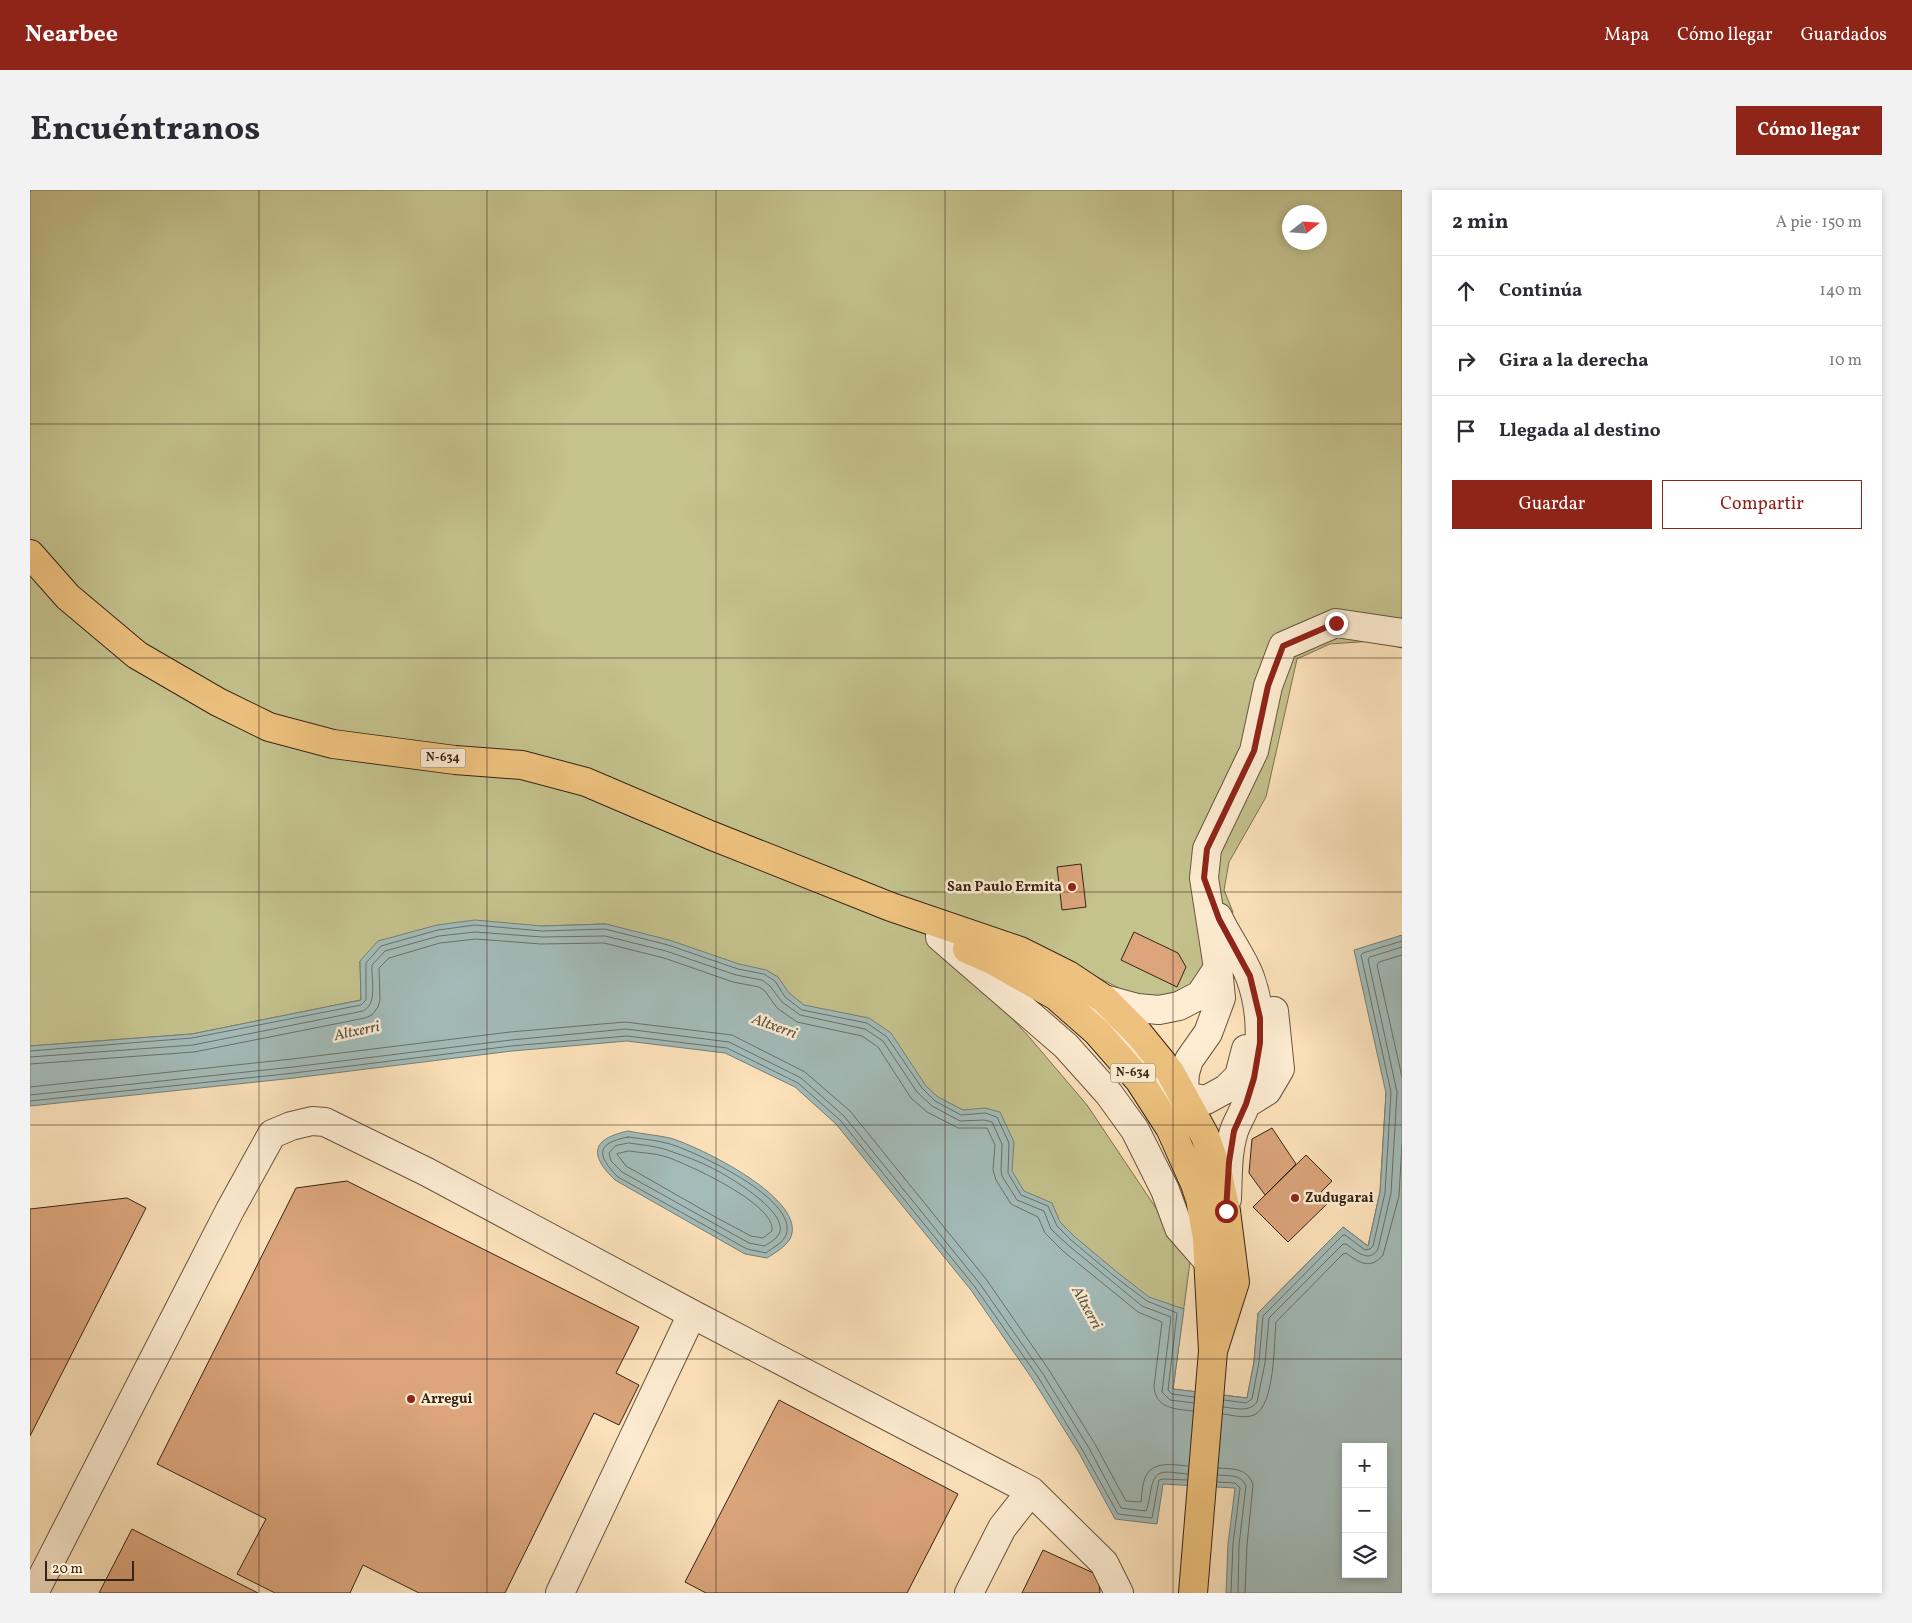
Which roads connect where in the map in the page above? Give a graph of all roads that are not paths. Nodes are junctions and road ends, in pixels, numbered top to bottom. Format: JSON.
{"nodes":[{"id":1,"x":30,"y":554,"type":"edge"},
{"id":2,"x":1402,"y":633,"type":"edge"},
{"id":3,"x":1204,"y":878,"type":"junction"},
{"id":4,"x":891,"y":907,"type":"junction"},
{"id":5,"x":1219,"y":919,"type":"junction"},
{"id":6,"x":940,"y":937,"type":"junction"},
{"id":7,"x":1218,"y":968,"type":"junction"},
{"id":8,"x":1250,"y":976,"type":"junction"},
{"id":9,"x":1056,"y":996,"type":"junction"},
{"id":10,"x":1104,"y":999,"type":"junction"},
{"id":11,"x":1184,"y":1096,"type":"junction"},
{"id":12,"x":1246,"y":1104,"type":"junction"},
{"id":13,"x":1195,"y":1184,"type":"junction"},
{"id":14,"x":1226,"y":1211,"type":"junction"},
{"id":15,"x":1208,"y":1260,"type":"junction"},
{"id":16,"x":692,"y":1314,"type":"junction"},
{"id":17,"x":1213,"y":1351,"type":"junction"},
{"id":18,"x":1031,"y":1491,"type":"junction"},
{"id":19,"x":1193,"y":1585,"type":"edge"},
{"id":20,"x":34,"y":1593,"type":"edge"},
{"id":21,"x":560,"y":1593,"type":"edge"},
{"id":22,"x":969,"y":1593,"type":"edge"},
{"id":23,"x":1118,"y":1593,"type":"edge"}],
"edges":[{"from":1,"to":4,"type":"highway","number":"N-634"},
{"from":2,"to":3,"type":"street"},
{"from":3,"to":5,"type":"street"},
{"from":3,"to":7,"type":"street"},
{"from":4,"to":6,"type":"highway","number":"N-634"},
{"from":4,"to":10,"type":"highway","number":"N-634"},
{"from":5,"to":8,"type":"street"},
{"from":5,"to":12,"type":"street"},
{"from":6,"to":9,"type":"highway","number":"N-634"},
{"from":6,"to":15,"type":"street"},
{"from":7,"to":10,"type":"street"},
{"from":7,"to":11,"type":"street"},
{"from":8,"to":11,"type":"street"},
{"from":8,"to":12,"type":"street"},
{"from":9,"to":11,"type":"street"},
{"from":9,"to":13,"type":"highway","number":"N-634"},
{"from":10,"to":11,"type":"highway","number":"N-634"},
{"from":11,"to":13,"type":"street"},
{"from":11,"to":14,"type":"highway","number":"N-634"},
{"from":12,"to":14,"type":"street"},
{"from":13,"to":15,"type":"highway","number":"N-634"},
{"from":14,"to":17,"type":"highway","number":"N-634"},
{"from":15,"to":17,"type":"highway","number":"N-634"},
{"from":16,"to":18,"type":"street"},
{"from":16,"to":20,"type":"street"},
{"from":16,"to":21,"type":"street"},
{"from":17,"to":19,"type":"highway","number":"N-634"},
{"from":18,"to":22,"type":"street"},
{"from":18,"to":23,"type":"street"}]}
